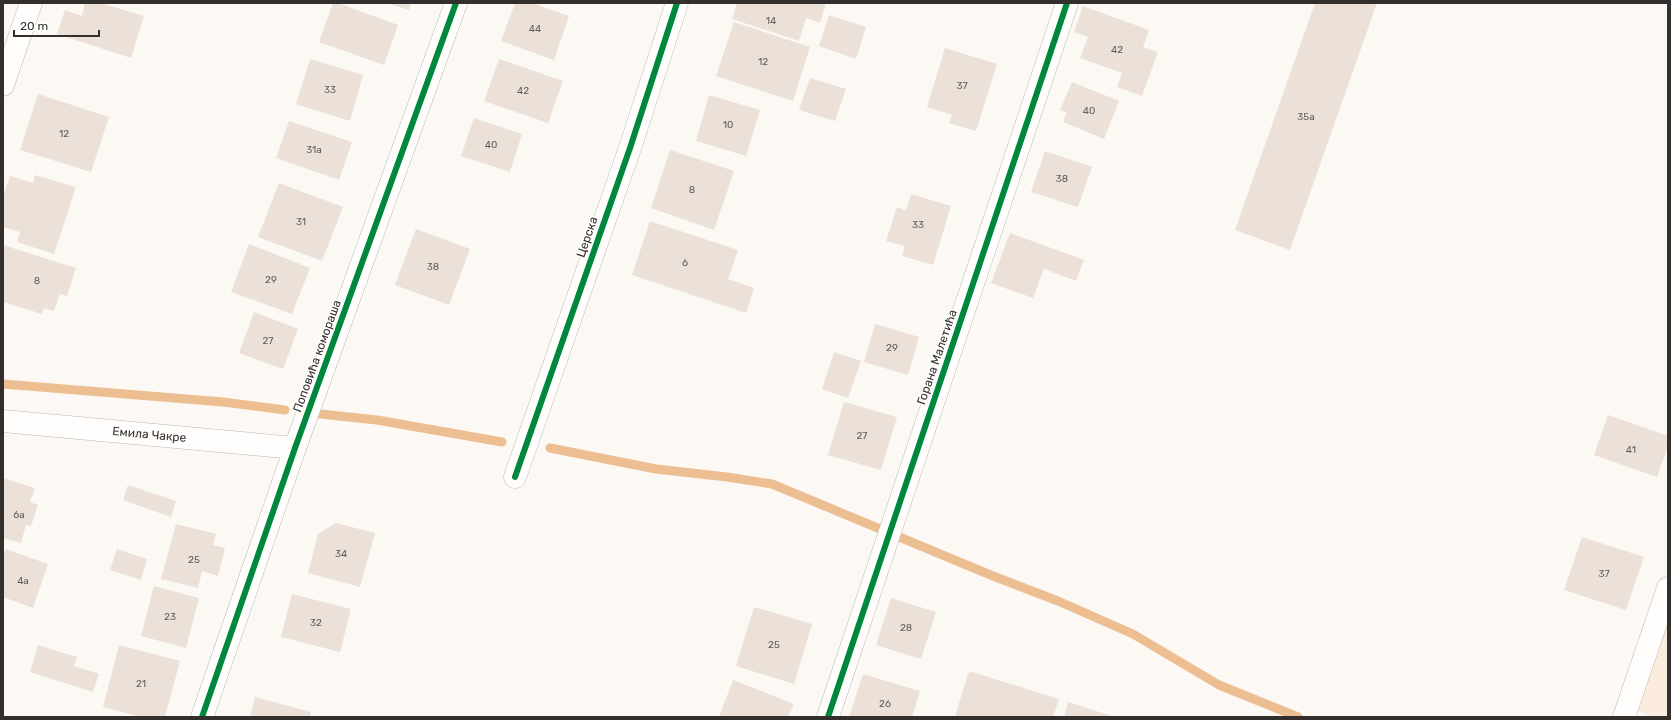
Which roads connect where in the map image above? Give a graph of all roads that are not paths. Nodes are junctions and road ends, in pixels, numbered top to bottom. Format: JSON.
{"nodes":[{"id":1,"x":30,"y":3,"type":"edge"},
{"id":2,"x":456,"y":3,"type":"edge"},
{"id":3,"x":677,"y":3,"type":"edge"},
{"id":4,"x":1067,"y":3,"type":"edge"},
{"id":5,"x":3,"y":85,"type":"edge"},
{"id":6,"x":3,"y":421,"type":"edge"},
{"id":7,"x":295,"y":448,"type":"junction"},
{"id":8,"x":515,"y":477,"type":"dead end"},
{"id":9,"x":1668,"y":588,"type":"edge"},
{"id":10,"x":202,"y":717,"type":"edge"},
{"id":11,"x":828,"y":717,"type":"edge"},
{"id":12,"x":1624,"y":717,"type":"edge"}],
"edges":[{"from":1,"to":5,"type":"street"},
{"from":2,"to":7,"type":"street","name":"Поповића комораша"},
{"from":3,"to":8,"type":"street","name":"Церска"},
{"from":4,"to":11,"type":"street","name":"Горана Малетића"},
{"from":6,"to":7,"type":"street","name":"Емила Чакре"},
{"from":7,"to":10,"type":"street","name":"Поповића комораша"},
{"from":9,"to":12,"type":"street"}]}
